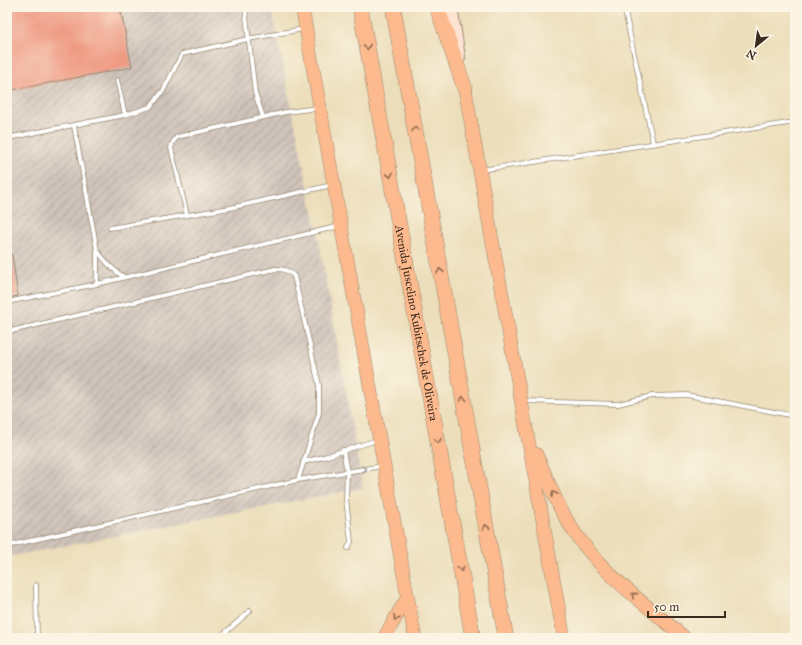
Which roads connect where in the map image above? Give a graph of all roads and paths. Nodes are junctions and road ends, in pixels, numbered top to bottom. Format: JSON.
{"nodes":[{"id":1,"x":245,"y":7,"type":"edge"},
{"id":2,"x":302,"y":7,"type":"edge"},
{"id":3,"x":360,"y":7,"type":"edge"},
{"id":4,"x":393,"y":7,"type":"edge"},
{"id":5,"x":437,"y":7,"type":"edge"},
{"id":6,"x":451,"y":7,"type":"edge"},
{"id":7,"x":624,"y":7,"type":"edge"},
{"id":8,"x":306,"y":29,"type":"junction"},
{"id":9,"x":248,"y":39,"type":"junction"},
{"id":10,"x":117,"y":80,"type":"dead end"},
{"id":11,"x":465,"y":89,"type":"junction"},
{"id":12,"x":320,"y":107,"type":"junction"},
{"id":13,"x":125,"y":115,"type":"junction"},
{"id":14,"x":263,"y":117,"type":"junction"},
{"id":15,"x":795,"y":122,"type":"edge"},
{"id":16,"x":74,"y":126,"type":"junction"},
{"id":17,"x":7,"y":138,"type":"edge"},
{"id":18,"x":653,"y":143,"type":"junction"},
{"id":19,"x":480,"y":170,"type":"junction"},
{"id":20,"x":334,"y":185,"type":"junction"},
{"id":21,"x":187,"y":215,"type":"junction"},
{"id":22,"x":341,"y":226,"type":"junction"},
{"id":23,"x":110,"y":228,"type":"dead end"},
{"id":24,"x":97,"y":250,"type":"junction"},
{"id":25,"x":124,"y":278,"type":"junction"},
{"id":26,"x":97,"y":284,"type":"junction"},
{"id":27,"x":7,"y":302,"type":"edge"},
{"id":28,"x":7,"y":332,"type":"edge"},
{"id":29,"x":521,"y":401,"type":"junction"},
{"id":30,"x":795,"y":416,"type":"edge"},
{"id":31,"x":527,"y":436,"type":"junction"},
{"id":32,"x":380,"y":439,"type":"junction"},
{"id":33,"x":343,"y":450,"type":"junction"},
{"id":34,"x":303,"y":462,"type":"junction"},
{"id":35,"x":385,"y":466,"type":"junction"},
{"id":36,"x":347,"y":472,"type":"junction"},
{"id":37,"x":298,"y":480,"type":"junction"},
{"id":38,"x":7,"y":546,"type":"edge"},
{"id":39,"x":348,"y":548,"type":"dead end"},
{"id":40,"x":36,"y":585,"type":"dead end"},
{"id":41,"x":407,"y":598,"type":"junction"},
{"id":42,"x":250,"y":611,"type":"dead end"},
{"id":43,"x":37,"y":638,"type":"edge"},
{"id":44,"x":219,"y":638,"type":"edge"},
{"id":45,"x":384,"y":638,"type":"edge"},
{"id":46,"x":415,"y":638,"type":"edge"},
{"id":47,"x":473,"y":638,"type":"edge"},
{"id":48,"x":506,"y":638,"type":"edge"},
{"id":49,"x":564,"y":638,"type":"edge"},
{"id":50,"x":685,"y":638,"type":"edge"}],
"edges":[{"from":1,"to":9,"type":"lane"},
{"from":2,"to":8,"type":"main road"},
{"from":3,"to":47,"type":"highway","name":"Avenida Juscelino Kubitschek de Oliveira","one_way":true},
{"from":48,"to":4,"type":"highway","one_way":true},
{"from":5,"to":11,"type":"highway"},
{"from":6,"to":11,"type":"main road"},
{"from":7,"to":18,"type":"lane"},
{"from":8,"to":9,"type":"lane"},
{"from":8,"to":12,"type":"main road"},
{"from":9,"to":13,"type":"lane"},
{"from":9,"to":14,"type":"lane"},
{"from":10,"to":13,"type":"lane"},
{"from":11,"to":19,"type":"main road"},
{"from":12,"to":14,"type":"lane"},
{"from":12,"to":20,"type":"main road"},
{"from":13,"to":16,"type":"lane"},
{"from":14,"to":21,"type":"lane"},
{"from":15,"to":18,"type":"lane"},
{"from":16,"to":17,"type":"lane"},
{"from":16,"to":24,"type":"lane"},
{"from":18,"to":19,"type":"lane"},
{"from":19,"to":29,"type":"main road"},
{"from":20,"to":21,"type":"lane"},
{"from":20,"to":22,"type":"main road"},
{"from":21,"to":23,"type":"lane"},
{"from":22,"to":25,"type":"lane"},
{"from":22,"to":32,"type":"main road"},
{"from":24,"to":25,"type":"lane"},
{"from":24,"to":26,"type":"lane"},
{"from":25,"to":26,"type":"lane"},
{"from":26,"to":27,"type":"lane"},
{"from":28,"to":34,"type":"lane"},
{"from":29,"to":30,"type":"lane"},
{"from":29,"to":31,"type":"main road"},
{"from":31,"to":49,"type":"main road"},
{"from":50,"to":31,"type":"main road","one_way":true},
{"from":32,"to":33,"type":"lane"},
{"from":32,"to":35,"type":"main road"},
{"from":33,"to":34,"type":"lane"},
{"from":33,"to":36,"type":"lane"},
{"from":34,"to":37,"type":"lane"},
{"from":36,"to":35,"type":"lane","one_way":true},
{"from":35,"to":41,"type":"main road"},
{"from":36,"to":37,"type":"lane"},
{"from":36,"to":39,"type":"lane"},
{"from":37,"to":38,"type":"lane"},
{"from":40,"to":43,"type":"lane"},
{"from":41,"to":45,"type":"main road","one_way":true},
{"from":41,"to":46,"type":"main road"},
{"from":42,"to":44,"type":"lane"}]}
